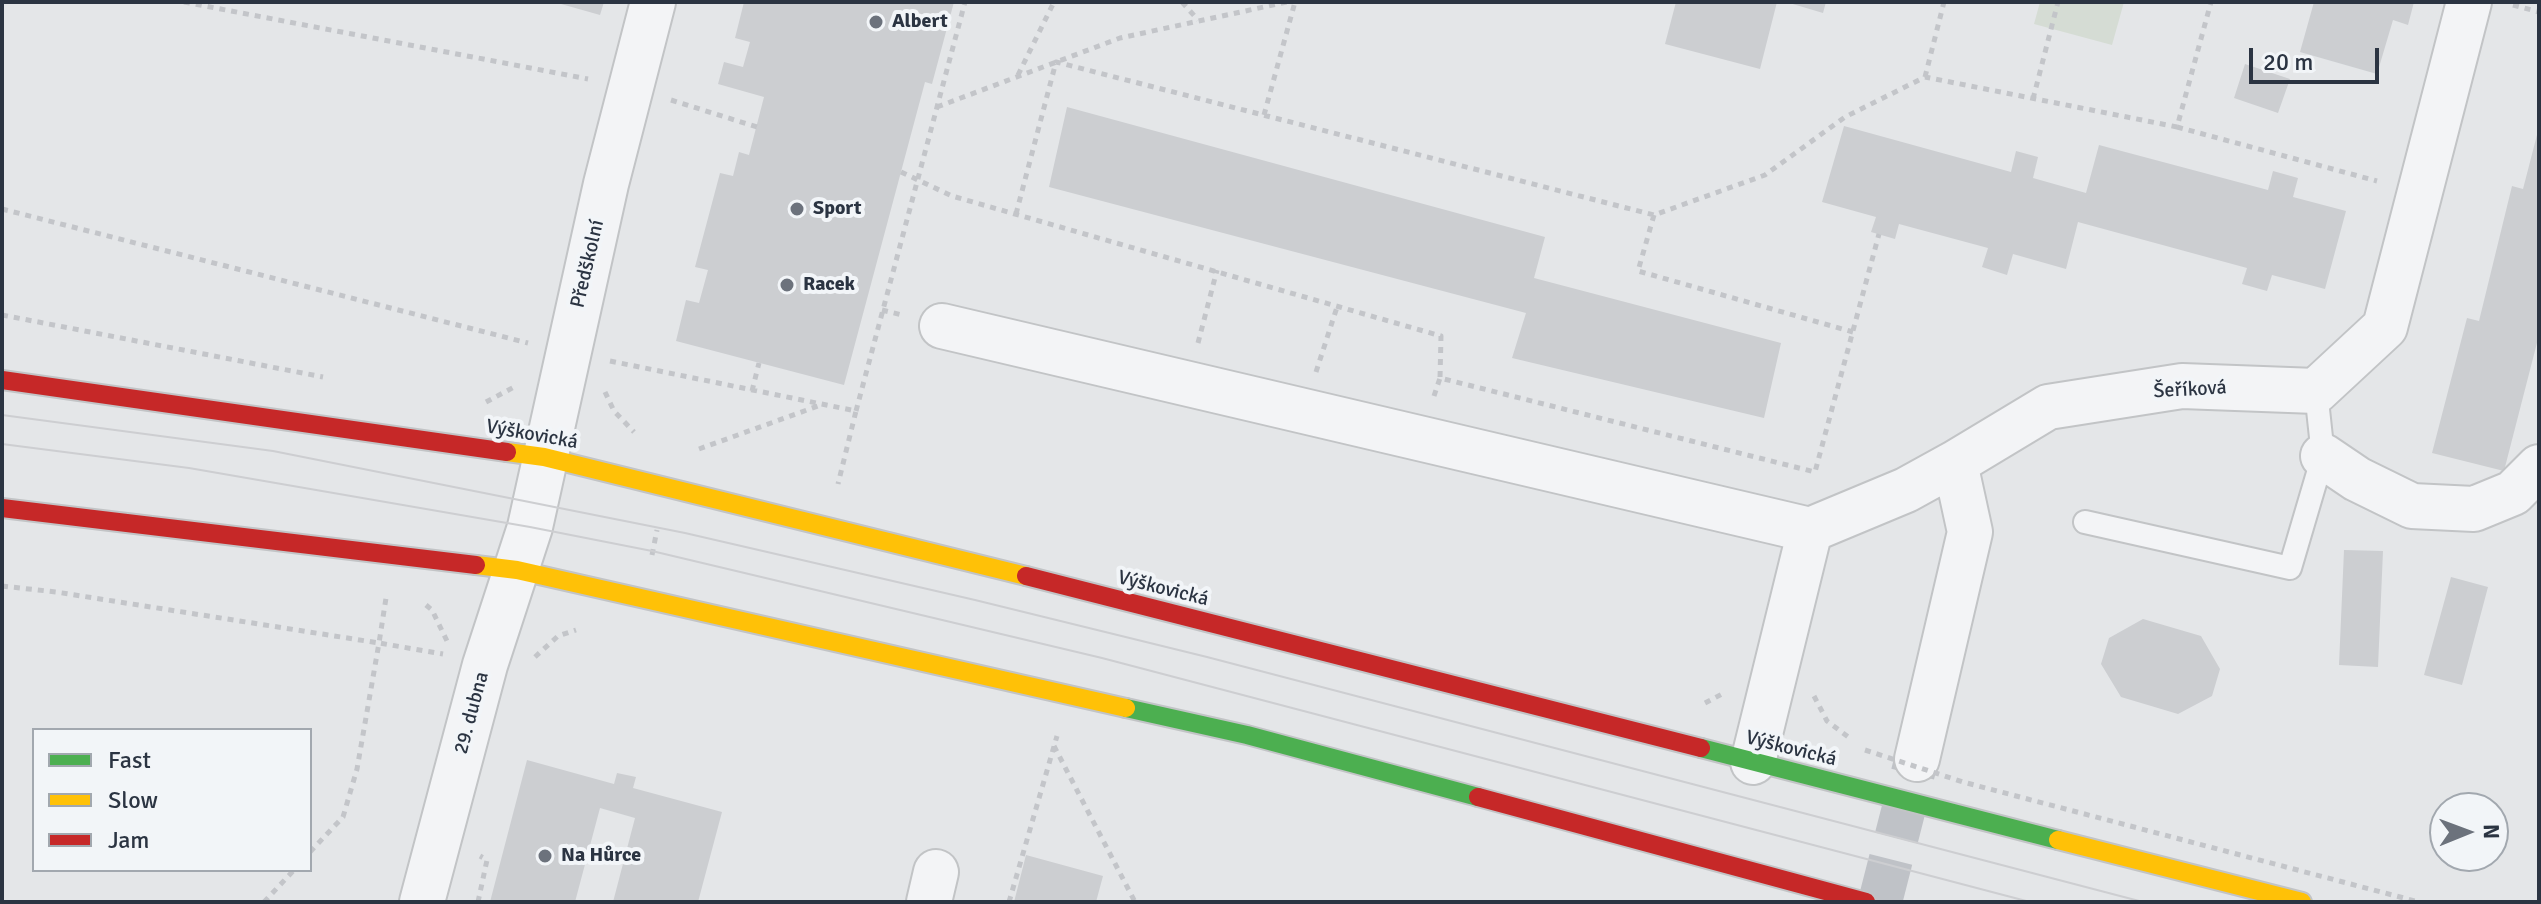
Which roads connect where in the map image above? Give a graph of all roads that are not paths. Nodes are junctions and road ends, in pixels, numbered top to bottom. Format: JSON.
{"nodes":[{"id":1,"x":653,"y":2,"type":"edge"},
{"id":2,"x":2469,"y":2,"type":"edge"},
{"id":3,"x":942,"y":326,"type":"dead end"},
{"id":4,"x":2,"y":380,"type":"edge"},
{"id":5,"x":2316,"y":391,"type":"junction"},
{"id":6,"x":2323,"y":456,"type":"junction"},
{"id":7,"x":544,"y":457,"type":"junction"},
{"id":8,"x":1955,"y":463,"type":"junction"},
{"id":9,"x":2539,"y":467,"type":"edge"},
{"id":10,"x":2,"y":508,"type":"edge"},
{"id":11,"x":2085,"y":522,"type":"dead end"},
{"id":12,"x":530,"y":527,"type":"joint"},
{"id":13,"x":1810,"y":530,"type":"junction"},
{"id":14,"x":517,"y":570,"type":"junction"},
{"id":15,"x":1917,"y":759,"type":"tunnel mouth"},
{"id":16,"x":1753,"y":762,"type":"junction"},
{"id":17,"x":422,"y":902,"type":"edge"},
{"id":18,"x":1866,"y":902,"type":"edge"},
{"id":19,"x":2302,"y":902,"type":"edge"}],
"edges":[{"from":1,"to":7,"type":"street","name":"Předškolní"},
{"from":2,"to":5,"type":"street"},
{"from":3,"to":13,"type":"street"},
{"from":4,"to":7,"type":"street","name":"Výškovická"},
{"from":5,"to":6,"type":"lane"},
{"from":5,"to":8,"type":"street","name":"Šeříková"},
{"from":6,"to":9,"type":"street"},
{"from":6,"to":11,"type":"lane"},
{"from":7,"to":12,"type":"street","name":"Předškolní"},
{"from":7,"to":16,"type":"street","name":"Výškovická"},
{"from":8,"to":13,"type":"street","name":"Šeříková"},
{"from":8,"to":15,"type":"street"},
{"from":10,"to":14,"type":"street"},
{"from":12,"to":14,"type":"street","name":"29. dubna"},
{"from":13,"to":16,"type":"street"},
{"from":14,"to":17,"type":"street","name":"29. dubna"},
{"from":14,"to":18,"type":"street"},
{"from":16,"to":19,"type":"street","name":"Výškovická"}]}
